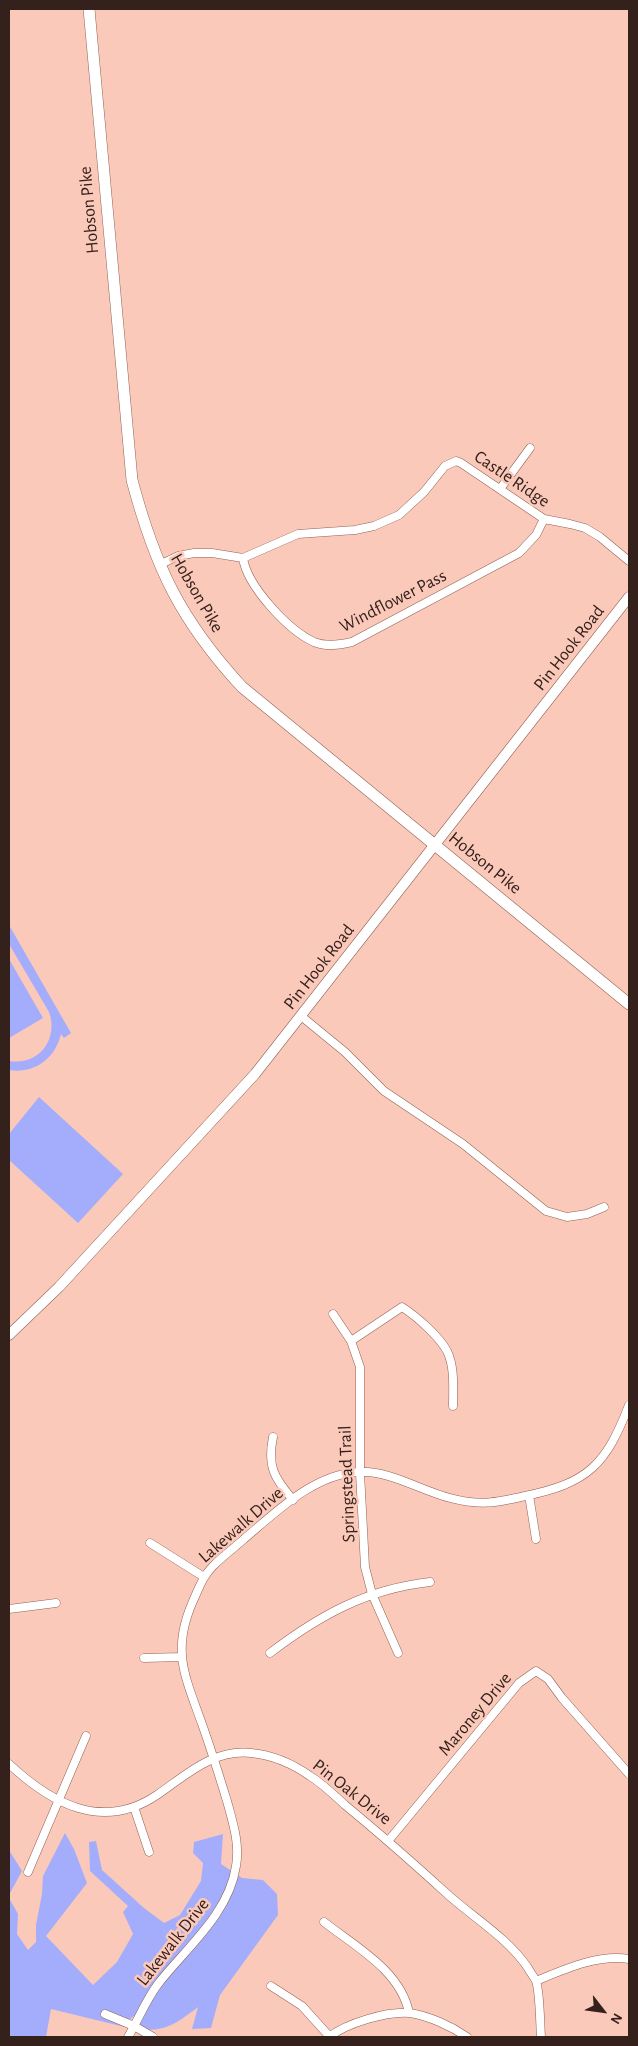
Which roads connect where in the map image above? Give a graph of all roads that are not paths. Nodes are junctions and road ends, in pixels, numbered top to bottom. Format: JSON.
{"nodes":[{"id":1,"x":89,"y":9,"type":"edge"},
{"id":2,"x":530,"y":448,"type":"dead end"},
{"id":3,"x":500,"y":489,"type":"junction"},
{"id":4,"x":544,"y":519,"type":"junction"},
{"id":5,"x":244,"y":558,"type":"junction"},
{"id":6,"x":629,"y":561,"type":"edge"},
{"id":7,"x":159,"y":565,"type":"junction"},
{"id":8,"x":629,"y":597,"type":"edge"},
{"id":9,"x":436,"y":845,"type":"junction"},
{"id":10,"x":629,"y":1004,"type":"edge"},
{"id":11,"x":301,"y":1016,"type":"junction"},
{"id":12,"x":604,"y":1207,"type":"dead end"},
{"id":13,"x":333,"y":1314,"type":"dead end"},
{"id":14,"x":9,"y":1334,"type":"edge"},
{"id":15,"x":351,"y":1341,"type":"junction"},
{"id":16,"x":629,"y":1405,"type":"edge"},
{"id":17,"x":453,"y":1406,"type":"dead end"},
{"id":18,"x":273,"y":1437,"type":"dead end"},
{"id":19,"x":360,"y":1473,"type":"junction"},
{"id":20,"x":529,"y":1496,"type":"junction"},
{"id":21,"x":293,"y":1500,"type":"junction"},
{"id":22,"x":536,"y":1539,"type":"dead end"},
{"id":23,"x":150,"y":1543,"type":"dead end"},
{"id":24,"x":204,"y":1577,"type":"junction"},
{"id":25,"x":430,"y":1582,"type":"dead end"},
{"id":26,"x":372,"y":1594,"type":"junction"},
{"id":27,"x":56,"y":1603,"type":"dead end"},
{"id":28,"x":9,"y":1609,"type":"edge"},
{"id":29,"x":270,"y":1653,"type":"dead end"},
{"id":30,"x":398,"y":1654,"type":"dead end"},
{"id":31,"x":181,"y":1657,"type":"junction"},
{"id":32,"x":144,"y":1658,"type":"dead end"},
{"id":33,"x":86,"y":1736,"type":"dead end"},
{"id":34,"x":213,"y":1758,"type":"junction"},
{"id":35,"x":9,"y":1764,"type":"edge"},
{"id":36,"x":629,"y":1774,"type":"edge"},
{"id":37,"x":58,"y":1801,"type":"junction"},
{"id":38,"x":134,"y":1807,"type":"junction"},
{"id":39,"x":389,"y":1840,"type":"junction"},
{"id":40,"x":149,"y":1852,"type":"dead end"},
{"id":41,"x":28,"y":1872,"type":"dead end"},
{"id":42,"x":324,"y":1922,"type":"dead end"},
{"id":43,"x":629,"y":1959,"type":"edge"},
{"id":44,"x":536,"y":1981,"type":"junction"},
{"id":45,"x":271,"y":1986,"type":"dead end"},
{"id":46,"x":409,"y":2013,"type":"junction"},
{"id":47,"x":105,"y":2014,"type":"dead end"},
{"id":48,"x":134,"y":2026,"type":"junction"},
{"id":49,"x":128,"y":2037,"type":"edge"},
{"id":50,"x":153,"y":2037,"type":"edge"},
{"id":51,"x":329,"y":2037,"type":"edge"},
{"id":52,"x":467,"y":2037,"type":"edge"},
{"id":53,"x":541,"y":2037,"type":"edge"}],
"edges":[{"from":1,"to":7,"type":"main road","name":"Hobson Pike"},
{"from":2,"to":3,"type":"street"},
{"from":3,"to":4,"type":"street","name":"Castle Ridge"},
{"from":3,"to":5,"type":"street","name":"Castle Ridge"},
{"from":4,"to":5,"type":"street","name":"Windflower Pass"},
{"from":4,"to":6,"type":"street","name":"Castle Ridge"},
{"from":5,"to":7,"type":"street"},
{"from":7,"to":9,"type":"main road","name":"Hobson Pike"},
{"from":8,"to":9,"type":"street","name":"Pin Hook Road"},
{"from":9,"to":10,"type":"main road","name":"Hobson Pike"},
{"from":9,"to":11,"type":"street","name":"Pin Hook Road"},
{"from":11,"to":12,"type":"street"},
{"from":11,"to":14,"type":"street","name":"Pin Hook Road"},
{"from":13,"to":15,"type":"street","name":"Springstead Trail"},
{"from":15,"to":17,"type":"street"},
{"from":15,"to":19,"type":"street","name":"Springstead Trail"},
{"from":16,"to":20,"type":"street","name":"Lakewalk Drive"},
{"from":18,"to":21,"type":"street"},
{"from":19,"to":20,"type":"street","name":"Lakewalk Drive"},
{"from":19,"to":21,"type":"street","name":"Lakewalk Drive"},
{"from":19,"to":26,"type":"street","name":"Springstead Trail"},
{"from":20,"to":22,"type":"street"},
{"from":21,"to":24,"type":"street","name":"Lakewalk Drive"},
{"from":23,"to":24,"type":"street"},
{"from":24,"to":31,"type":"street","name":"Lakewalk Drive"},
{"from":25,"to":26,"type":"street"},
{"from":26,"to":29,"type":"street"},
{"from":26,"to":30,"type":"street","name":"Springstead Trail"},
{"from":27,"to":28,"type":"street"},
{"from":31,"to":32,"type":"street"},
{"from":31,"to":34,"type":"street","name":"Lakewalk Drive"},
{"from":33,"to":37,"type":"street"},
{"from":34,"to":38,"type":"street","name":"Pin Oak Drive"},
{"from":34,"to":39,"type":"street","name":"Pin Oak Drive"},
{"from":34,"to":48,"type":"street","name":"Lakewalk Drive"},
{"from":35,"to":37,"type":"street","name":"Pin Oak Drive"},
{"from":36,"to":39,"type":"street","name":"Maroney Drive"},
{"from":37,"to":38,"type":"street","name":"Pin Oak Drive"},
{"from":37,"to":41,"type":"street"},
{"from":38,"to":40,"type":"street"},
{"from":39,"to":44,"type":"street","name":"Pin Oak Drive"},
{"from":42,"to":46,"type":"street"},
{"from":43,"to":44,"type":"street"},
{"from":44,"to":53,"type":"street","name":"Pin Oak Drive"},
{"from":45,"to":51,"type":"street"},
{"from":46,"to":51,"type":"street"},
{"from":46,"to":52,"type":"street"},
{"from":47,"to":48,"type":"street"},
{"from":48,"to":49,"type":"street","name":"Lakewalk Drive"},
{"from":48,"to":50,"type":"street"}]}
